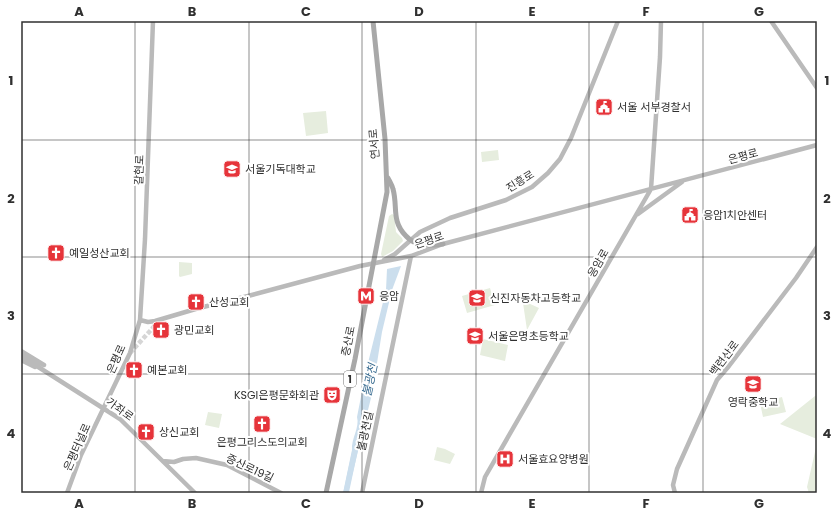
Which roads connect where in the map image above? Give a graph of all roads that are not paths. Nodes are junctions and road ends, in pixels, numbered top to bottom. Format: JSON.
{"nodes":[{"id":1,"x":153,"y":21,"type":"edge"},
{"id":2,"x":372,"y":21,"type":"edge"},
{"id":3,"x":618,"y":21,"type":"edge"},
{"id":4,"x":662,"y":21,"type":"edge"},
{"id":5,"x":771,"y":21,"type":"edge"},
{"id":6,"x":817,"y":88,"type":"edge"},
{"id":7,"x":817,"y":145,"type":"edge"},
{"id":8,"x":387,"y":175,"type":"junction"},
{"id":9,"x":686,"y":180,"type":"junction"},
{"id":10,"x":651,"y":189,"type":"junction"},
{"id":11,"x":635,"y":217,"type":"junction"},
{"id":12,"x":410,"y":240,"type":"junction"},
{"id":13,"x":443,"y":244,"type":"junction"},
{"id":14,"x":817,"y":248,"type":"edge"},
{"id":15,"x":411,"y":256,"type":"junction"},
{"id":16,"x":372,"y":264,"type":"junction"},
{"id":17,"x":140,"y":320,"type":"junction"},
{"id":18,"x":21,"y":350,"type":"edge"},
{"id":19,"x":21,"y":356,"type":"edge"},
{"id":20,"x":21,"y":360,"type":"edge"},
{"id":21,"x":43,"y":367,"type":"junction"},
{"id":22,"x":104,"y":408,"type":"junction"},
{"id":23,"x":164,"y":461,"type":"junction"},
{"id":24,"x":67,"y":493,"type":"edge"},
{"id":25,"x":195,"y":493,"type":"edge"},
{"id":26,"x":281,"y":493,"type":"edge"},
{"id":27,"x":326,"y":493,"type":"edge"},
{"id":28,"x":362,"y":493,"type":"edge"},
{"id":29,"x":481,"y":493,"type":"edge"},
{"id":30,"x":675,"y":493,"type":"edge"}],
"edges":[{"from":1,"to":17,"type":"main road","name":"갈현로"},
{"from":2,"to":8,"type":"main road","name":"연서로","number":"1"},
{"from":3,"to":12,"type":"main road","name":"진흥로"},
{"from":4,"to":10,"type":"main road","name":"응암로"},
{"from":5,"to":6,"type":"main road"},
{"from":7,"to":9,"type":"main road","name":"은평로"},
{"from":8,"to":12,"type":"main road"},
{"from":8,"to":16,"type":"main road","name":"연서로","number":"1"},
{"from":9,"to":10,"type":"main road","name":"은평로"},
{"from":9,"to":11,"type":"main road"},
{"from":10,"to":11,"type":"main road","name":"응암로"},
{"from":10,"to":13,"type":"main road","name":"은평로"},
{"from":11,"to":29,"type":"main road","name":"응암로"},
{"from":12,"to":13,"type":"main road"},
{"from":12,"to":16,"type":"main road","name":"진흥로"},
{"from":13,"to":15,"type":"main road","name":"은평로"},
{"from":14,"to":30,"type":"main road","name":"백련산로"},
{"from":15,"to":16,"type":"main road","name":"은평로"},
{"from":15,"to":28,"type":"main road","name":"불광천길"},
{"from":16,"to":17,"type":"main road","name":"은평로"},
{"from":16,"to":27,"type":"main road","name":"증산로","number":"1"},
{"from":17,"to":22,"type":"main road","name":"은평로"},
{"from":18,"to":21,"type":"main road"},
{"from":19,"to":21,"type":"main road","name":"가좌로"},
{"from":20,"to":21,"type":"main road"},
{"from":21,"to":22,"type":"main road","name":"가좌로"},
{"from":22,"to":23,"type":"main road","name":"가좌로"},
{"from":22,"to":24,"type":"main road","name":"은평터널로"},
{"from":23,"to":25,"type":"main road","name":"가좌로"},
{"from":23,"to":26,"type":"main road","name":"증산로19길"}]}
